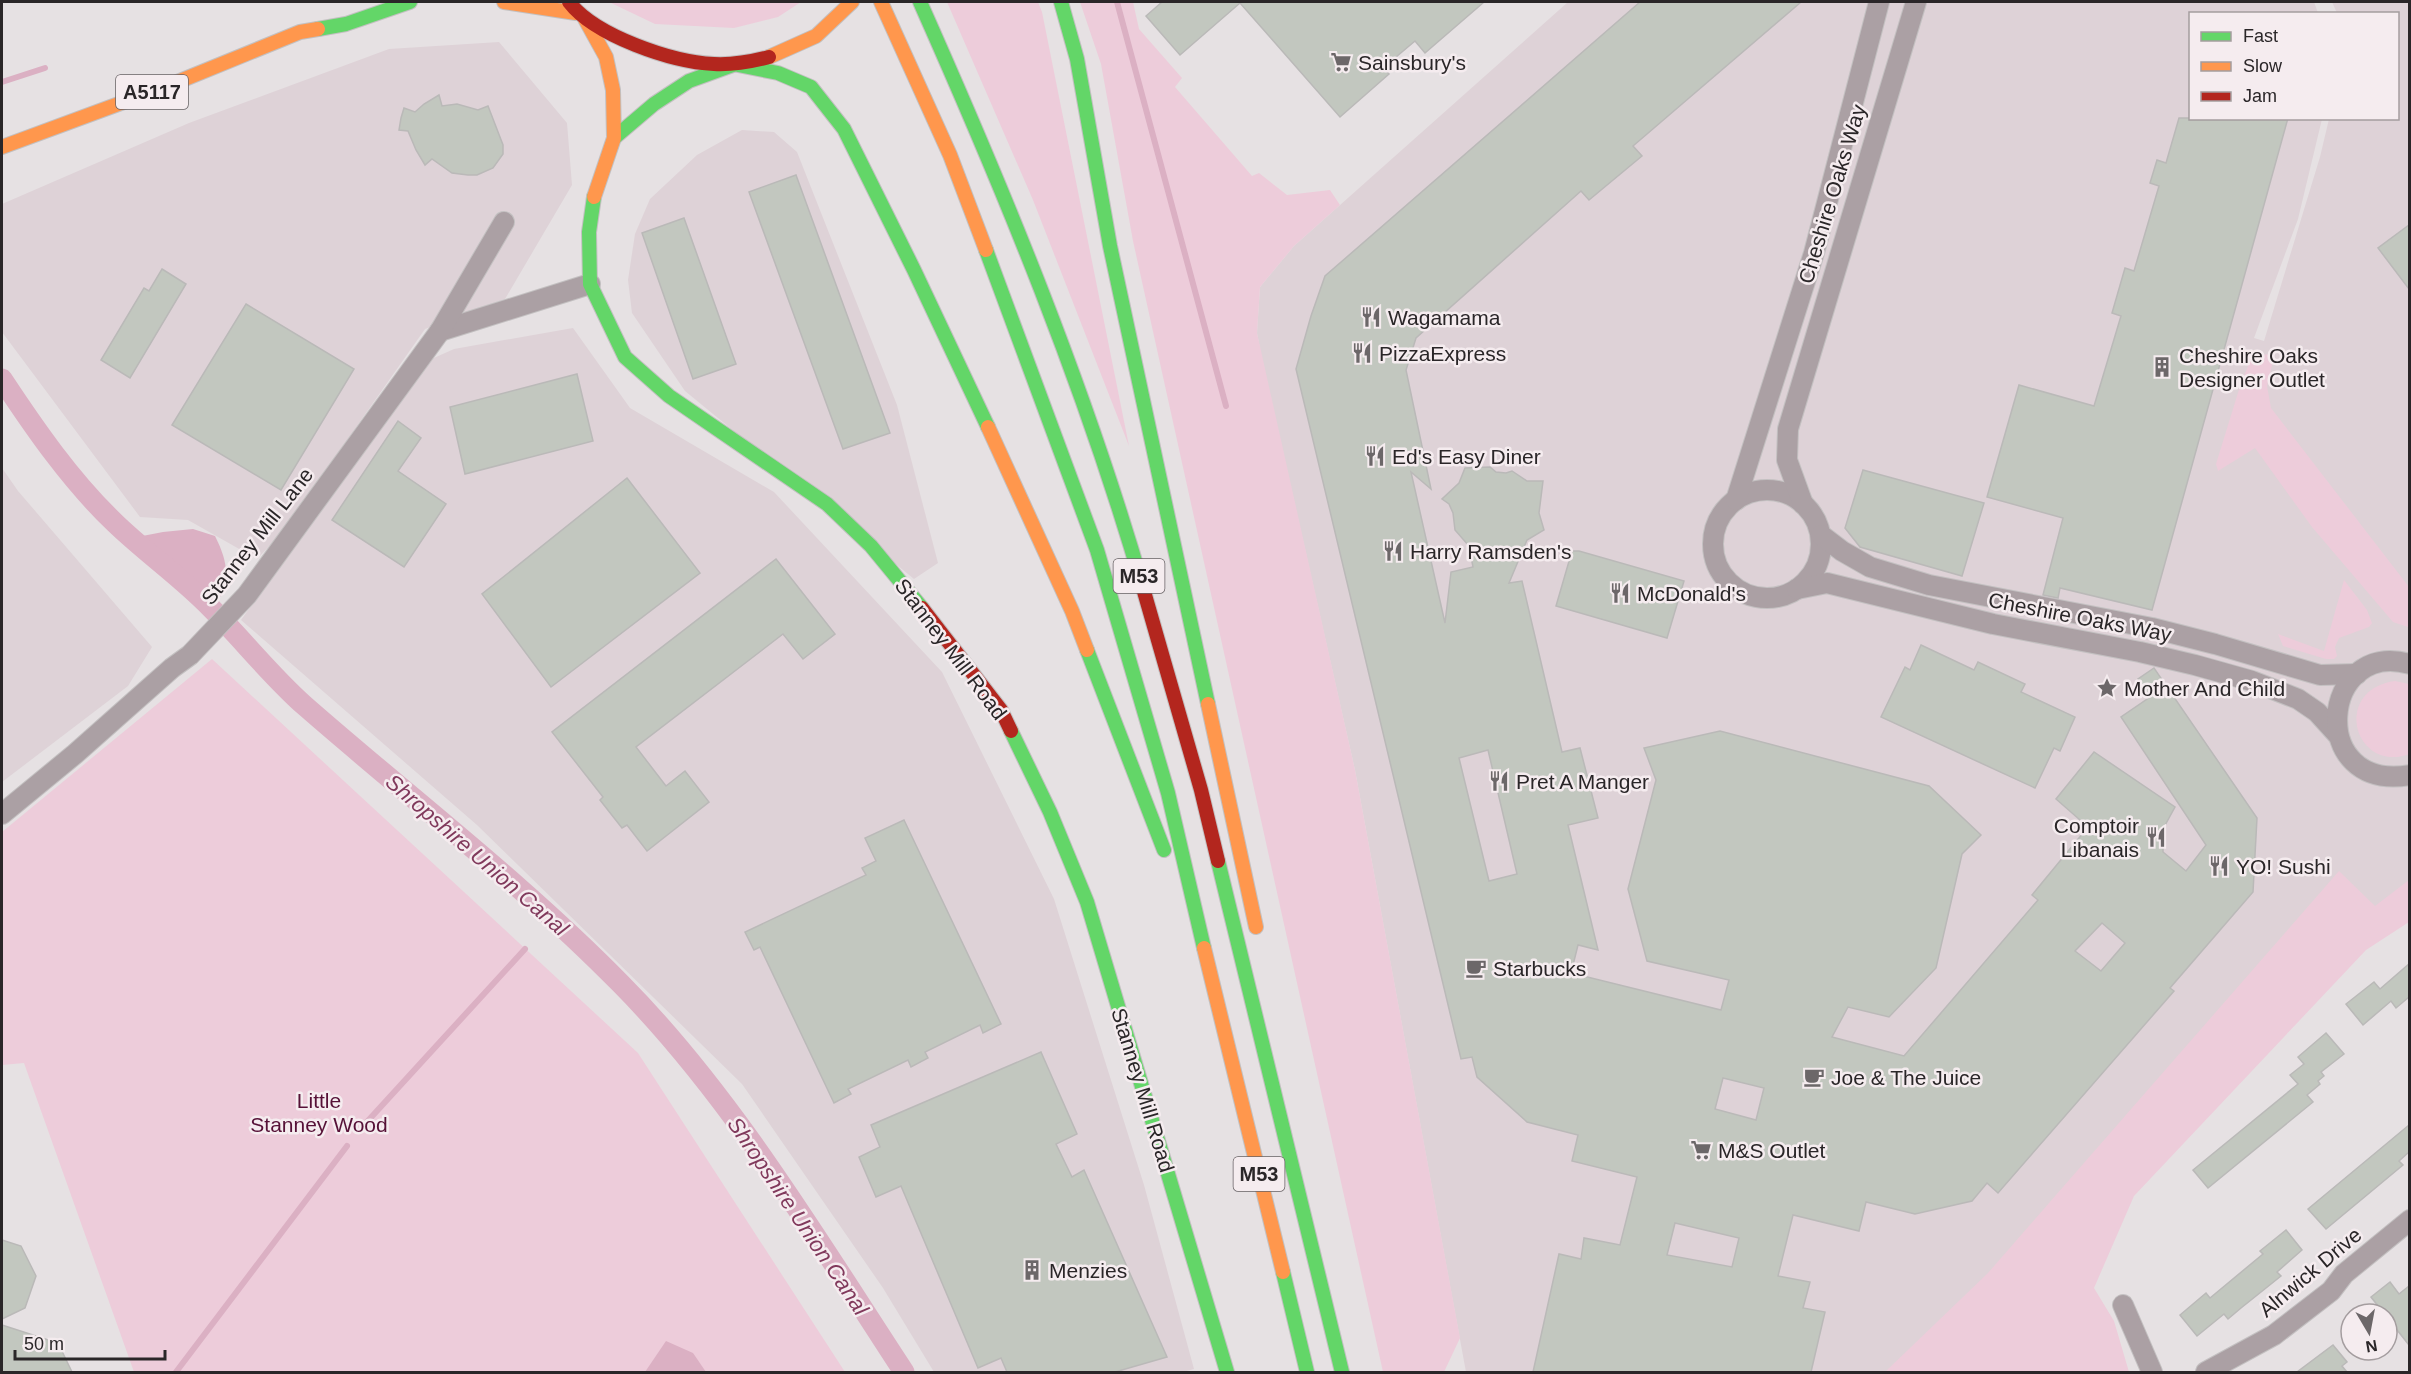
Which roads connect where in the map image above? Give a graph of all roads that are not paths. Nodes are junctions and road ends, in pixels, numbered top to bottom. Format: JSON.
{"nodes":[{"id":1,"x":410,"y":2,"type":"edge"},
{"id":2,"x":504,"y":2,"type":"edge"},
{"id":3,"x":852,"y":2,"type":"edge"},
{"id":4,"x":881,"y":2,"type":"edge"},
{"id":5,"x":920,"y":2,"type":"edge"},
{"id":6,"x":1061,"y":2,"type":"edge"},
{"id":7,"x":1879,"y":2,"type":"edge"},
{"id":8,"x":1916,"y":2,"type":"edge"},
{"id":9,"x":577,"y":11,"type":"edge"},
{"id":10,"x":317,"y":16,"type":"dead end"},
{"id":11,"x":300,"y":32,"type":"junction"},
{"id":12,"x":736,"y":65,"type":"junction"},
{"id":13,"x":614,"y":138,"type":"junction"},
{"id":14,"x":2,"y":147,"type":"edge"},
{"id":15,"x":504,"y":222,"type":"dead end"},
{"id":16,"x":590,"y":284,"type":"junction"},
{"id":17,"x":440,"y":330,"type":"junction"},
{"id":18,"x":1736,"y":500,"type":"junction"},
{"id":19,"x":1803,"y":504,"type":"junction"},
{"id":20,"x":1821,"y":535,"type":"junction"},
{"id":21,"x":1797,"y":589,"type":"junction"},
{"id":22,"x":2409,"y":664,"type":"edge"},
{"id":23,"x":2356,"y":674,"type":"junction"},
{"id":24,"x":2337,"y":734,"type":"junction"},
{"id":25,"x":2409,"y":775,"type":"edge"},
{"id":26,"x":2,"y":814,"type":"edge"},
{"id":27,"x":1259,"y":944,"type":"dead end"},
{"id":28,"x":1210,"y":975,"type":"junction"},
{"id":29,"x":1267,"y":1003,"type":"dead end"},
{"id":30,"x":1289,"y":1156,"type":"junction"},
{"id":31,"x":2409,"y":1220,"type":"edge"},
{"id":32,"x":2123,"y":1305,"type":"dead end"},
{"id":33,"x":1227,"y":1372,"type":"edge"},
{"id":34,"x":1307,"y":1372,"type":"edge"},
{"id":35,"x":1342,"y":1372,"type":"edge"},
{"id":36,"x":2152,"y":1372,"type":"edge"},
{"id":37,"x":2206,"y":1372,"type":"edge"}],
"edges":[{"from":1,"to":11,"type":"main road","number":"A5117"},
{"from":2,"to":9,"type":"main road"},
{"from":3,"to":12,"type":"main road"},
{"from":4,"to":28,"type":"main road","number":"M53"},
{"from":5,"to":30,"type":"main road","number":"M53"},
{"from":6,"to":27,"type":"main road"},
{"from":7,"to":18,"type":"street","name":"Cheshire Oaks Way"},
{"from":8,"to":19,"type":"street","name":"Cheshire Oaks Way"},
{"from":9,"to":12,"type":"main road"},
{"from":9,"to":13,"type":"main road","name":"Stanney Mill Road"},
{"from":10,"to":11,"type":"main road","number":"A5117"},
{"from":11,"to":14,"type":"main road","number":"A5117"},
{"from":12,"to":13,"type":"main road"},
{"from":12,"to":28,"type":"main road"},
{"from":13,"to":16,"type":"main road","name":"Stanney Mill Road"},
{"from":15,"to":17,"type":"street","name":"Stanney Mill Lane"},
{"from":16,"to":17,"type":"street"},
{"from":16,"to":33,"type":"main road","name":"Stanney Mill Road"},
{"from":17,"to":26,"type":"street","name":"Stanney Mill Lane"},
{"from":18,"to":19,"type":"street"},
{"from":18,"to":21,"type":"street"},
{"from":19,"to":20,"type":"street"},
{"from":20,"to":21,"type":"street"},
{"from":20,"to":23,"type":"street","name":"Cheshire Oaks Way"},
{"from":21,"to":24,"type":"street","name":"Cheshire Oaks Way"},
{"from":22,"to":23,"type":"street"},
{"from":23,"to":24,"type":"street"},
{"from":24,"to":25,"type":"street","name":"Cheshire Oaks Way"},
{"from":28,"to":34,"type":"main road","number":"M53"},
{"from":29,"to":30,"type":"main road"},
{"from":30,"to":35,"type":"main road","number":"M53"},
{"from":31,"to":37,"type":"street","name":"Alnwick Drive"},
{"from":32,"to":36,"type":"street"}]}
